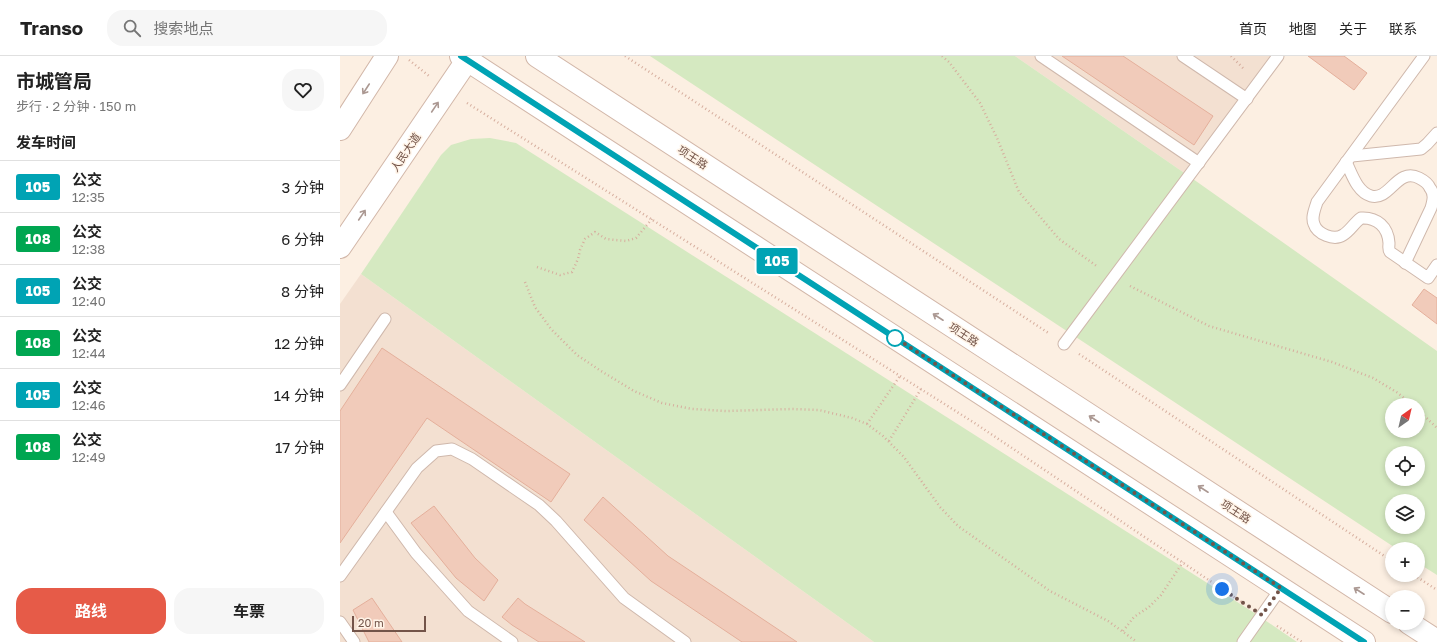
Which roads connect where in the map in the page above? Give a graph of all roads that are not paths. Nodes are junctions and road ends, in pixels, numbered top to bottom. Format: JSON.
{"nodes":[{"id":1,"x":387,"y":56,"type":"edge"},
{"id":2,"x":536,"y":56,"type":"edge"},
{"id":3,"x":1041,"y":56,"type":"edge"},
{"id":4,"x":1183,"y":56,"type":"edge"},
{"id":5,"x":1278,"y":56,"type":"edge"},
{"id":6,"x":1424,"y":56,"type":"edge"},
{"id":7,"x":466,"y":58,"type":"edge"},
{"id":8,"x":1247,"y":99,"type":"junction"},
{"id":9,"x":340,"y":128,"type":"edge"},
{"id":10,"x":1437,"y":133,"type":"edge"},
{"id":11,"x":1349,"y":159,"type":"junction"},
{"id":12,"x":1199,"y":163,"type":"junction"},
{"id":13,"x":340,"y":247,"type":"edge"},
{"id":14,"x":1405,"y":263,"type":"junction"},
{"id":15,"x":1437,"y":265,"type":"edge"},
{"id":16,"x":385,"y":319,"type":"dead end"},
{"id":17,"x":1064,"y":344,"type":"road end"},
{"id":18,"x":340,"y":385,"type":"edge"},
{"id":19,"x":386,"y":512,"type":"junction"},
{"id":20,"x":340,"y":576,"type":"edge"},
{"id":21,"x":1281,"y":588,"type":"junction"},
{"id":22,"x":1385,"y":607,"type":"edge"},
{"id":23,"x":340,"y":622,"type":"edge"},
{"id":24,"x":1420,"y":630,"type":"edge"},
{"id":25,"x":1437,"y":641,"type":"edge"},
{"id":26,"x":354,"y":642,"type":"edge"},
{"id":27,"x":512,"y":642,"type":"edge"},
{"id":28,"x":685,"y":642,"type":"edge"},
{"id":29,"x":1243,"y":642,"type":"edge"},
{"id":30,"x":1364,"y":642,"type":"edge"}],
"edges":[{"from":1,"to":9,"type":"main road","one_way":true},
{"from":22,"to":2,"type":"main road","name":"项王路","one_way":true},
{"from":3,"to":12,"type":"lane"},
{"from":4,"to":8,"type":"lane"},
{"from":5,"to":8,"type":"lane"},
{"from":6,"to":11,"type":"lane"},
{"from":13,"to":7,"type":"main road","name":"人民大道","one_way":true},
{"from":7,"to":21,"type":"main road"},
{"from":8,"to":12,"type":"lane"},
{"from":10,"to":11,"type":"lane"},
{"from":11,"to":14,"type":"lane"},
{"from":11,"to":14,"type":"lane"},
{"from":12,"to":17,"type":"lane"},
{"from":14,"to":15,"type":"lane"},
{"from":16,"to":18,"type":"lane"},
{"from":19,"to":20,"type":"lane"},
{"from":19,"to":27,"type":"lane"},
{"from":19,"to":28,"type":"lane"},
{"from":21,"to":29,"type":"lane"},
{"from":21,"to":30,"type":"main road"},
{"from":23,"to":26,"type":"lane"},
{"from":24,"to":25,"type":"main road"}]}
